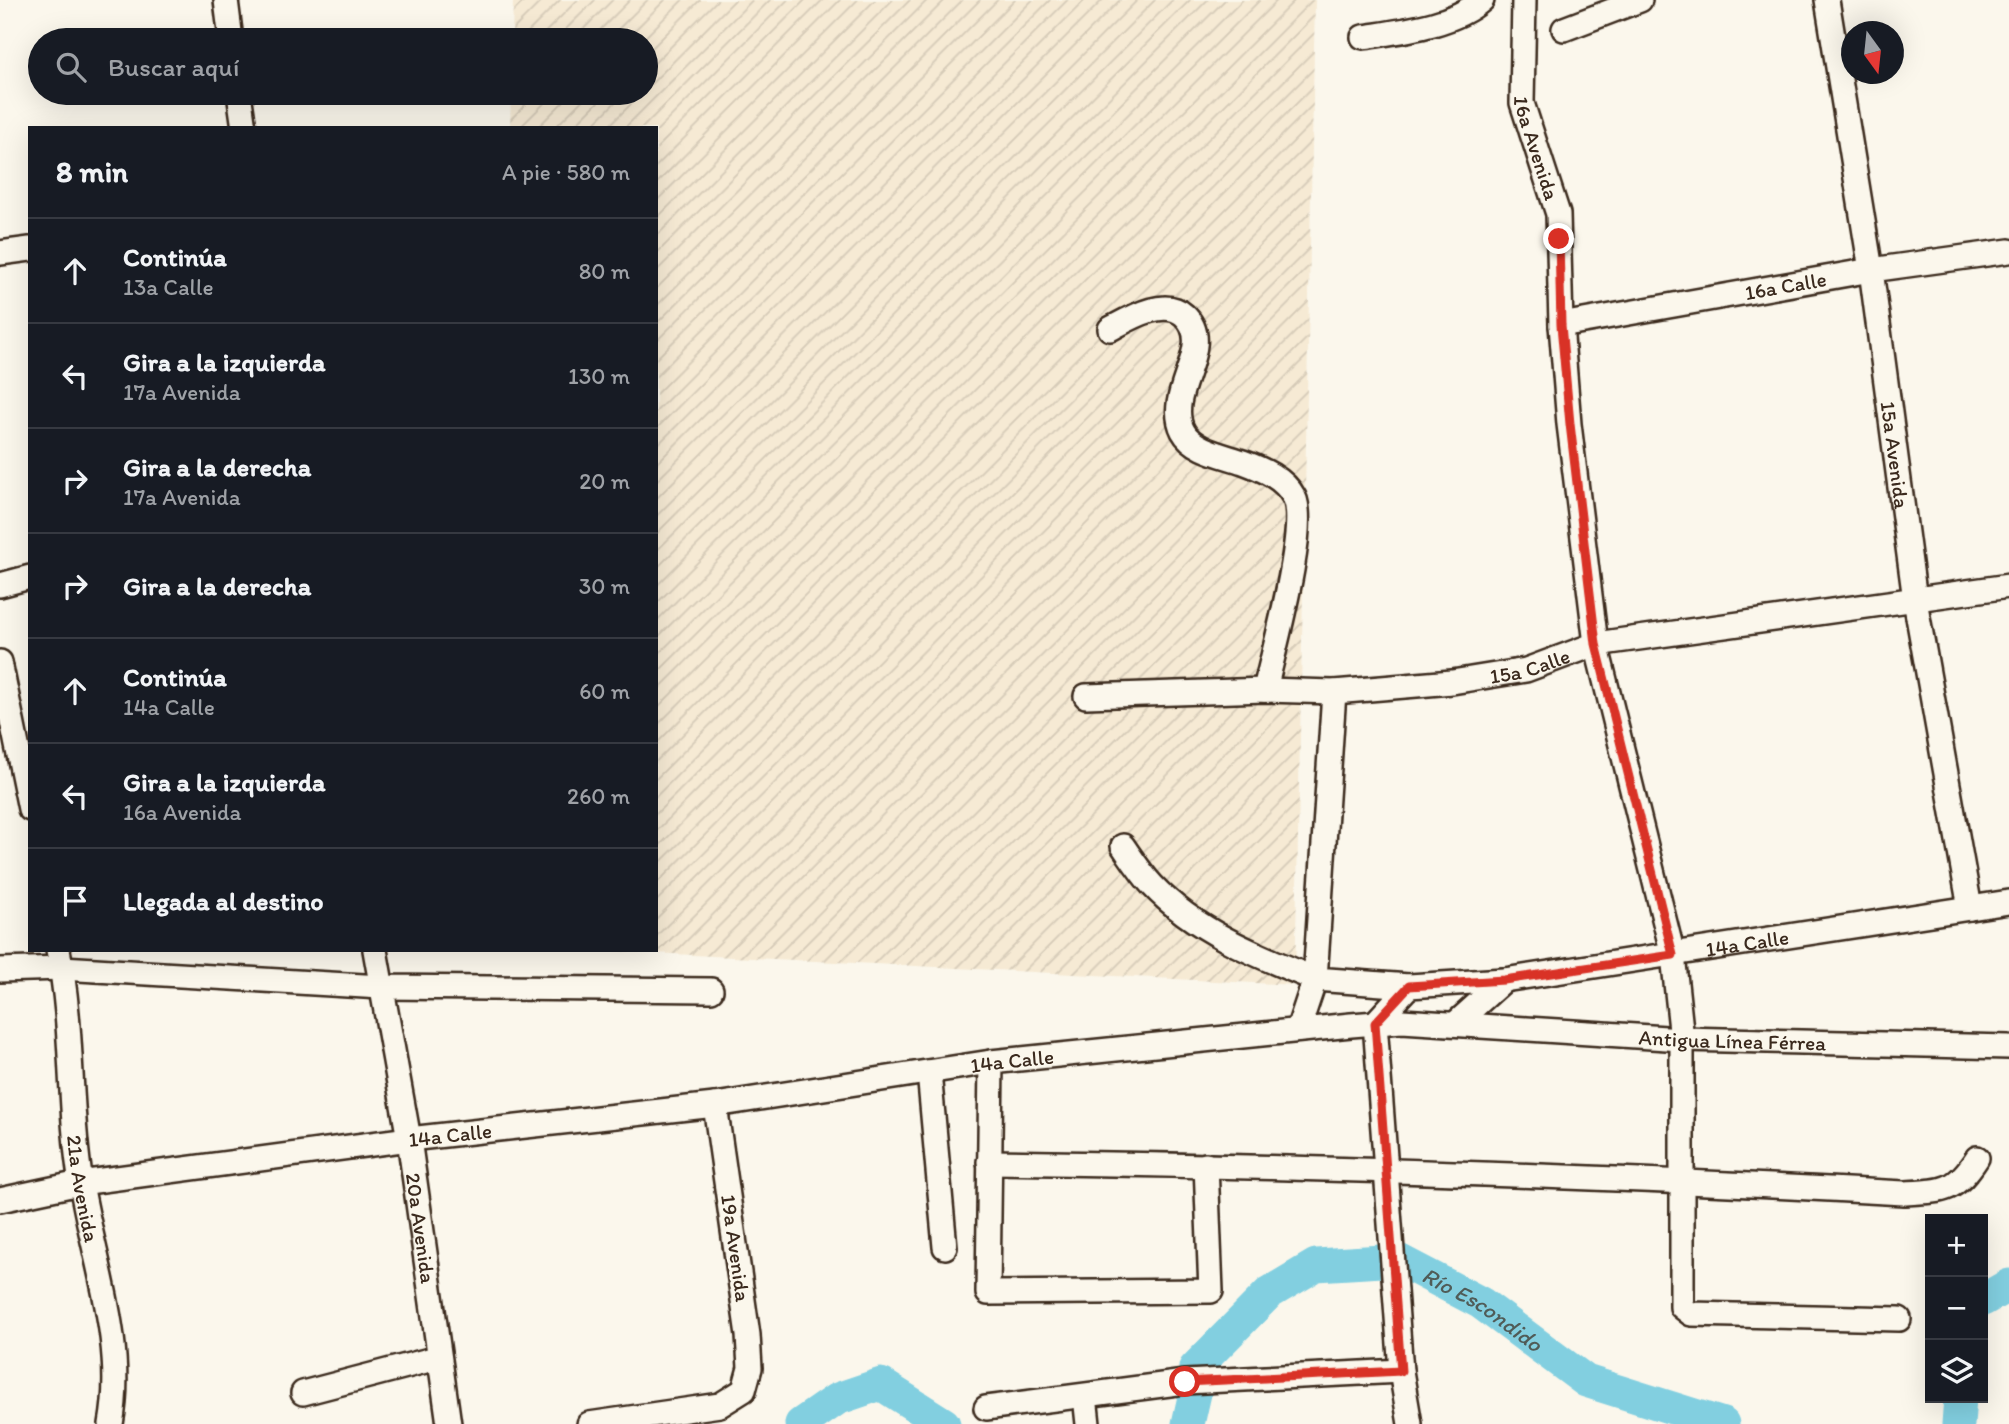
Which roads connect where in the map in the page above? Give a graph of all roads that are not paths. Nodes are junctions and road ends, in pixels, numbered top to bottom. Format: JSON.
{"nodes":[{"id":1,"x":226,"y":0,"type":"edge"},
{"id":2,"x":1482,"y":0,"type":"edge"},
{"id":3,"x":1524,"y":0,"type":"edge"},
{"id":4,"x":1640,"y":0,"type":"edge"},
{"id":5,"x":1826,"y":0,"type":"edge"},
{"id":6,"x":230,"y":28,"type":"edge"},
{"id":7,"x":1564,"y":29,"type":"dead end"},
{"id":8,"x":1363,"y":37,"type":"dead end"},
{"id":9,"x":241,"y":105,"type":"edge"},
{"id":10,"x":244,"y":126,"type":"edge"},
{"id":11,"x":28,"y":249,"type":"edge"},
{"id":12,"x":2009,"y":251,"type":"edge"},
{"id":13,"x":0,"y":253,"type":"edge"},
{"id":14,"x":1871,"y":270,"type":"junction"},
{"id":15,"x":1561,"y":325,"type":"junction"},
{"id":16,"x":1110,"y":329,"type":"dead end"},
{"id":17,"x":28,"y":578,"type":"edge"},
{"id":18,"x":0,"y":585,"type":"edge"},
{"id":19,"x":2009,"y":586,"type":"edge"},
{"id":20,"x":1915,"y":600,"type":"junction"},
{"id":21,"x":1596,"y":644,"type":"junction"},
{"id":22,"x":0,"y":662,"type":"edge"},
{"id":23,"x":1265,"y":690,"type":"junction"},
{"id":24,"x":1334,"y":692,"type":"junction"},
{"id":25,"x":1086,"y":696,"type":"dead end"},
{"id":26,"x":28,"y":798,"type":"edge"},
{"id":27,"x":1123,"y":846,"type":"dead end"},
{"id":28,"x":2009,"y":902,"type":"edge"},
{"id":29,"x":1970,"y":908,"type":"junction"},
{"id":30,"x":375,"y":952,"type":"edge"},
{"id":31,"x":1673,"y":955,"type":"junction"},
{"id":32,"x":60,"y":959,"type":"edge"},
{"id":33,"x":0,"y":970,"type":"edge"},
{"id":34,"x":1315,"y":979,"type":"junction"},
{"id":35,"x":1504,"y":980,"type":"junction"},
{"id":36,"x":1409,"y":986,"type":"junction"},
{"id":37,"x":381,"y":987,"type":"junction"},
{"id":38,"x":711,"y":990,"type":"dead end"},
{"id":39,"x":1375,"y":1023,"type":"junction"},
{"id":40,"x":1455,"y":1024,"type":"junction"},
{"id":41,"x":1298,"y":1030,"type":"junction"},
{"id":42,"x":1682,"y":1039,"type":"junction"},
{"id":43,"x":2009,"y":1047,"type":"edge"},
{"id":44,"x":990,"y":1062,"type":"junction"},
{"id":45,"x":929,"y":1072,"type":"junction"},
{"id":46,"x":715,"y":1105,"type":"junction"},
{"id":47,"x":409,"y":1139,"type":"junction"},
{"id":48,"x":1977,"y":1157,"type":"dead end"},
{"id":49,"x":989,"y":1162,"type":"junction"},
{"id":50,"x":1206,"y":1165,"type":"junction"},
{"id":51,"x":1388,"y":1172,"type":"junction"},
{"id":52,"x":1680,"y":1180,"type":"junction"},
{"id":53,"x":80,"y":1183,"type":"junction"},
{"id":54,"x":0,"y":1200,"type":"edge"},
{"id":55,"x":945,"y":1247,"type":"dead end"},
{"id":56,"x":1899,"y":1319,"type":"dead end"},
{"id":57,"x":438,"y":1358,"type":"junction"},
{"id":58,"x":1401,"y":1371,"type":"junction"},
{"id":59,"x":303,"y":1393,"type":"dead end"},
{"id":60,"x":1085,"y":1396,"type":"junction"},
{"id":61,"x":986,"y":1408,"type":"dead end"},
{"id":62,"x":111,"y":1424,"type":"edge"},
{"id":63,"x":449,"y":1424,"type":"edge"},
{"id":64,"x":589,"y":1424,"type":"edge"},
{"id":65,"x":1088,"y":1424,"type":"edge"},
{"id":66,"x":1410,"y":1424,"type":"edge"}],
"edges":[{"from":1,"to":6,"type":"street"},
{"from":2,"to":8,"type":"street"},
{"from":3,"to":15,"type":"street","name":"16a Avenida"},
{"from":4,"to":7,"type":"street"},
{"from":5,"to":14,"type":"street","name":"15a Avenida"},
{"from":9,"to":10,"type":"street"},
{"from":11,"to":13,"type":"street"},
{"from":12,"to":14,"type":"street","name":"16a Calle"},
{"from":14,"to":15,"type":"street","name":"16a Calle"},
{"from":14,"to":20,"type":"street","name":"15a Avenida"},
{"from":15,"to":21,"type":"street","name":"16a Avenida"},
{"from":16,"to":23,"type":"street"},
{"from":17,"to":18,"type":"street"},
{"from":19,"to":20,"type":"street","name":"15a Calle"},
{"from":20,"to":21,"type":"street","name":"15a Calle"},
{"from":20,"to":29,"type":"street","name":"15a Avenida"},
{"from":21,"to":24,"type":"street","name":"15a Calle"},
{"from":21,"to":31,"type":"street","name":"16a Avenida"},
{"from":22,"to":26,"type":"street"},
{"from":23,"to":24,"type":"street","name":"15a Calle"},
{"from":23,"to":25,"type":"street","name":"15a Calle"},
{"from":24,"to":34,"type":"street"},
{"from":27,"to":34,"type":"street","name":"14a Calle"},
{"from":28,"to":29,"type":"street","name":"14a Calle"},
{"from":29,"to":31,"type":"street","name":"14a Calle"},
{"from":30,"to":37,"type":"street","name":"20a Avenida"},
{"from":31,"to":35,"type":"street","name":"14a Calle"},
{"from":31,"to":42,"type":"street","name":"16a Avenida"},
{"from":32,"to":33,"type":"street"},
{"from":32,"to":37,"type":"street"},
{"from":32,"to":53,"type":"street","name":"21a Avenida"},
{"from":34,"to":36,"type":"street","name":"14a Calle"},
{"from":34,"to":41,"type":"street"},
{"from":35,"to":36,"type":"street","name":"14a Calle"},
{"from":35,"to":40,"type":"street"},
{"from":36,"to":39,"type":"street"},
{"from":37,"to":38,"type":"street"},
{"from":37,"to":47,"type":"street","name":"20a Avenida"},
{"from":39,"to":40,"type":"street","name":"14a Calle"},
{"from":39,"to":41,"type":"street","name":"14a Calle"},
{"from":39,"to":51,"type":"street"},
{"from":40,"to":42,"type":"street","name":"Antigua Línea Férrea"},
{"from":41,"to":44,"type":"street","name":"14a Calle"},
{"from":42,"to":43,"type":"street","name":"Antigua Línea Férrea"},
{"from":42,"to":52,"type":"street","name":"16a Avenida"},
{"from":44,"to":45,"type":"street","name":"14a Calle"},
{"from":44,"to":49,"type":"street"},
{"from":45,"to":46,"type":"street","name":"14a Calle"},
{"from":45,"to":55,"type":"street"},
{"from":46,"to":47,"type":"street","name":"14a Calle"},
{"from":46,"to":64,"type":"street","name":"19a Avenida"},
{"from":47,"to":53,"type":"street","name":"14a Calle"},
{"from":47,"to":57,"type":"street","name":"20a Avenida"},
{"from":48,"to":52,"type":"street"},
{"from":49,"to":50,"type":"street"},
{"from":49,"to":50,"type":"street"},
{"from":50,"to":51,"type":"street"},
{"from":51,"to":52,"type":"street"},
{"from":51,"to":58,"type":"street"},
{"from":52,"to":56,"type":"street","name":"16a Avenida"},
{"from":53,"to":54,"type":"street","name":"14a Calle"},
{"from":53,"to":62,"type":"street","name":"21a Avenida"},
{"from":57,"to":59,"type":"street"},
{"from":57,"to":63,"type":"street","name":"20a Avenida"},
{"from":58,"to":60,"type":"street"},
{"from":58,"to":66,"type":"street"},
{"from":60,"to":61,"type":"street"},
{"from":60,"to":65,"type":"street"}]}
